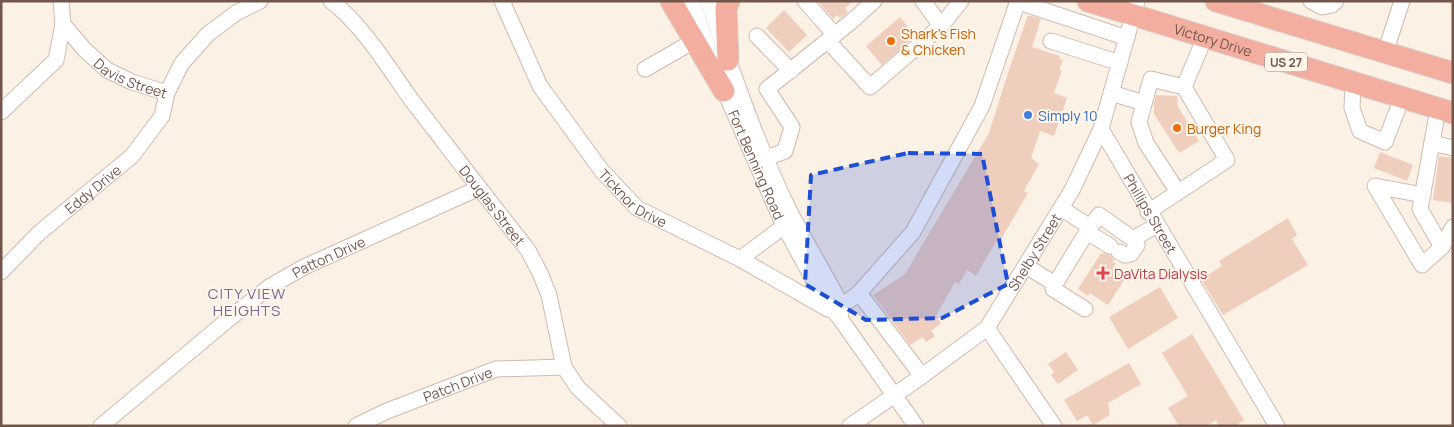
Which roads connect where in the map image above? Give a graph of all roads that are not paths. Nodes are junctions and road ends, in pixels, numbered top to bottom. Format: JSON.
{"nodes":[{"id":1,"x":61,"y":1,"type":"edge"},
{"id":2,"x":260,"y":1,"type":"edge"},
{"id":3,"x":331,"y":1,"type":"edge"},
{"id":4,"x":502,"y":1,"type":"edge"},
{"id":5,"x":671,"y":1,"type":"edge"},
{"id":6,"x":692,"y":1,"type":"edge"},
{"id":7,"x":708,"y":1,"type":"edge"},
{"id":8,"x":729,"y":1,"type":"edge"},
{"id":9,"x":805,"y":1,"type":"edge"},
{"id":10,"x":874,"y":1,"type":"edge"},
{"id":11,"x":923,"y":1,"type":"edge"},
{"id":12,"x":961,"y":1,"type":"edge"},
{"id":13,"x":1018,"y":1,"type":"edge"},
{"id":14,"x":1088,"y":1,"type":"edge"},
{"id":15,"x":1216,"y":1,"type":"edge"},
{"id":16,"x":1336,"y":1,"type":"edge"},
{"id":17,"x":1402,"y":1,"type":"edge"},
{"id":18,"x":1315,"y":4,"type":"edge"},
{"id":19,"x":1135,"y":8,"type":"edge"},
{"id":20,"x":63,"y":24,"type":"junction"},
{"id":21,"x":941,"y":26,"type":"junction"},
{"id":22,"x":1311,"y":30,"type":"junction"},
{"id":23,"x":757,"y":36,"type":"dead end"},
{"id":24,"x":1205,"y":37,"type":"junction"},
{"id":25,"x":832,"y":38,"type":"junction"},
{"id":26,"x":1127,"y":38,"type":"junction"},
{"id":27,"x":694,"y":40,"type":"junction"},
{"id":28,"x":1051,"y":41,"type":"dead end"},
{"id":29,"x":1385,"y":52,"type":"junction"},
{"id":30,"x":728,"y":60,"type":"junction"},
{"id":31,"x":1120,"y":63,"type":"junction"},
{"id":32,"x":645,"y":69,"type":"dead end"},
{"id":33,"x":790,"y":70,"type":"junction"},
{"id":34,"x":1453,"y":73,"type":"edge"},
{"id":35,"x":1353,"y":83,"type":"junction"},
{"id":36,"x":1184,"y":87,"type":"junction"},
{"id":37,"x":724,"y":91,"type":"junction"},
{"id":38,"x":167,"y":93,"type":"junction"},
{"id":39,"x":1111,"y":93,"type":"junction"},
{"id":40,"x":1402,"y":98,"type":"junction"},
{"id":41,"x":1144,"y":103,"type":"junction"},
{"id":42,"x":1445,"y":111,"type":"edge"},
{"id":43,"x":1,"y":112,"type":"edge"},
{"id":44,"x":1101,"y":129,"type":"junction"},
{"id":45,"x":1432,"y":143,"type":"junction"},
{"id":46,"x":1453,"y":148,"type":"edge"},
{"id":47,"x":766,"y":158,"type":"junction"},
{"id":48,"x":479,"y":188,"type":"junction"},
{"id":49,"x":1178,"y":192,"type":"junction"},
{"id":50,"x":1423,"y":195,"type":"junction"},
{"id":51,"x":1061,"y":208,"type":"junction"},
{"id":52,"x":1148,"y":212,"type":"junction"},
{"id":53,"x":789,"y":223,"type":"junction"},
{"id":54,"x":1157,"y":225,"type":"junction"},
{"id":55,"x":1453,"y":226,"type":"edge"},
{"id":56,"x":1089,"y":230,"type":"junction"},
{"id":57,"x":1133,"y":238,"type":"junction"},
{"id":58,"x":1442,"y":247,"type":"junction"},
{"id":59,"x":740,"y":259,"type":"junction"},
{"id":60,"x":1026,"y":266,"type":"junction"},
{"id":61,"x":1,"y":272,"type":"edge"},
{"id":62,"x":1055,"y":284,"type":"junction"},
{"id":63,"x":859,"y":293,"type":"junction"},
{"id":64,"x":1085,"y":309,"type":"dead end"},
{"id":65,"x":841,"y":311,"type":"junction"},
{"id":66,"x":988,"y":328,"type":"junction"},
{"id":67,"x":564,"y":366,"type":"junction"},
{"id":68,"x":922,"y":376,"type":"junction"},
{"id":69,"x":894,"y":395,"type":"junction"},
{"id":70,"x":101,"y":426,"type":"edge"},
{"id":71,"x":356,"y":426,"type":"edge"},
{"id":72,"x":619,"y":426,"type":"edge"},
{"id":73,"x":850,"y":426,"type":"edge"},
{"id":74,"x":916,"y":426,"type":"edge"},
{"id":75,"x":1054,"y":426,"type":"edge"},
{"id":76,"x":1277,"y":426,"type":"edge"}],
"edges":[{"from":1,"to":20,"type":"street"},
{"from":2,"to":38,"type":"street","name":"Davis Street"},
{"from":3,"to":48,"type":"street","name":"Douglas Street"},
{"from":4,"to":59,"type":"street","name":"Ticknor Drive"},
{"from":5,"to":27,"type":"highway"},
{"from":6,"to":37,"type":"street","name":"Fort Benning Road"},
{"from":7,"to":30,"type":"street","name":"Fort Benning Road"},
{"from":8,"to":30,"type":"highway"},
{"from":9,"to":25,"type":"street"},
{"from":10,"to":25,"type":"street"},
{"from":11,"to":21,"type":"street"},
{"from":12,"to":21,"type":"street"},
{"from":13,"to":26,"type":"street"},
{"from":13,"to":63,"type":"street"},
{"from":14,"to":19,"type":"highway","name":"Victory Drive","number":"US 27"},
{"from":15,"to":22,"type":"highway"},
{"from":16,"to":18,"type":"street"},
{"from":17,"to":29,"type":"street"},
{"from":18,"to":22,"type":"street"},
{"from":19,"to":24,"type":"highway","name":"Victory Drive","number":"US 27"},
{"from":19,"to":26,"type":"street","name":"Shelby Street"},
{"from":20,"to":38,"type":"street","name":"Davis Street"},
{"from":20,"to":43,"type":"street"},
{"from":21,"to":25,"type":"street"},
{"from":22,"to":29,"type":"highway"},
{"from":23,"to":33,"type":"street"},
{"from":24,"to":35,"type":"highway","name":"Victory Drive","number":"US 27"},
{"from":24,"to":36,"type":"street"},
{"from":25,"to":33,"type":"street"},
{"from":26,"to":31,"type":"street","name":"Shelby Street"},
{"from":27,"to":32,"type":"street"},
{"from":27,"to":37,"type":"highway"},
{"from":28,"to":31,"type":"street"},
{"from":29,"to":34,"type":"highway"},
{"from":30,"to":47,"type":"street","name":"Fort Benning Road"},
{"from":31,"to":39,"type":"street","name":"Shelby Street"},
{"from":33,"to":47,"type":"street"},
{"from":35,"to":40,"type":"highway","name":"Victory Drive","number":"US 27"},
{"from":35,"to":40,"type":"street"},
{"from":36,"to":41,"type":"street"},
{"from":36,"to":49,"type":"street"},
{"from":37,"to":53,"type":"street","name":"Fort Benning Road"},
{"from":38,"to":61,"type":"street","name":"Eddy Drive"},
{"from":39,"to":41,"type":"street"},
{"from":39,"to":44,"type":"street","name":"Shelby Street"},
{"from":40,"to":42,"type":"highway","name":"Victory Drive","number":"US 27"},
{"from":41,"to":49,"type":"street"},
{"from":42,"to":45,"type":"street"},
{"from":44,"to":51,"type":"street","name":"Shelby Street"},
{"from":44,"to":52,"type":"street","name":"Phillips Street"},
{"from":45,"to":46,"type":"street"},
{"from":45,"to":50,"type":"street"},
{"from":47,"to":53,"type":"street","name":"Fort Benning Road"},
{"from":48,"to":67,"type":"street","name":"Douglas Street"},
{"from":48,"to":70,"type":"street","name":"Patton Drive"},
{"from":49,"to":52,"type":"street"},
{"from":50,"to":58,"type":"street"},
{"from":50,"to":58,"type":"street"},
{"from":51,"to":56,"type":"street"},
{"from":51,"to":60,"type":"street","name":"Shelby Street"},
{"from":52,"to":54,"type":"street","name":"Phillips Street"},
{"from":53,"to":59,"type":"street"},
{"from":53,"to":65,"type":"street","name":"Fort Benning Road"},
{"from":54,"to":57,"type":"street"},
{"from":54,"to":76,"type":"street","name":"Phillips Street"},
{"from":55,"to":58,"type":"street"},
{"from":56,"to":57,"type":"street"},
{"from":56,"to":57,"type":"street"},
{"from":56,"to":62,"type":"street"},
{"from":59,"to":65,"type":"street","name":"Ticknor Drive"},
{"from":60,"to":62,"type":"street"},
{"from":60,"to":66,"type":"street","name":"Shelby Street"},
{"from":62,"to":64,"type":"street"},
{"from":63,"to":65,"type":"street"},
{"from":63,"to":68,"type":"street"},
{"from":65,"to":69,"type":"street","name":"Fort Benning Road"},
{"from":66,"to":68,"type":"street","name":"Shelby Street"},
{"from":66,"to":75,"type":"street"},
{"from":67,"to":71,"type":"street","name":"Patch Drive"},
{"from":67,"to":72,"type":"street","name":"Douglas Street"},
{"from":68,"to":69,"type":"street","name":"Shelby Street"},
{"from":69,"to":73,"type":"street","name":"Shelby Street"},
{"from":69,"to":74,"type":"street","name":"Fort Benning Road"}]}
